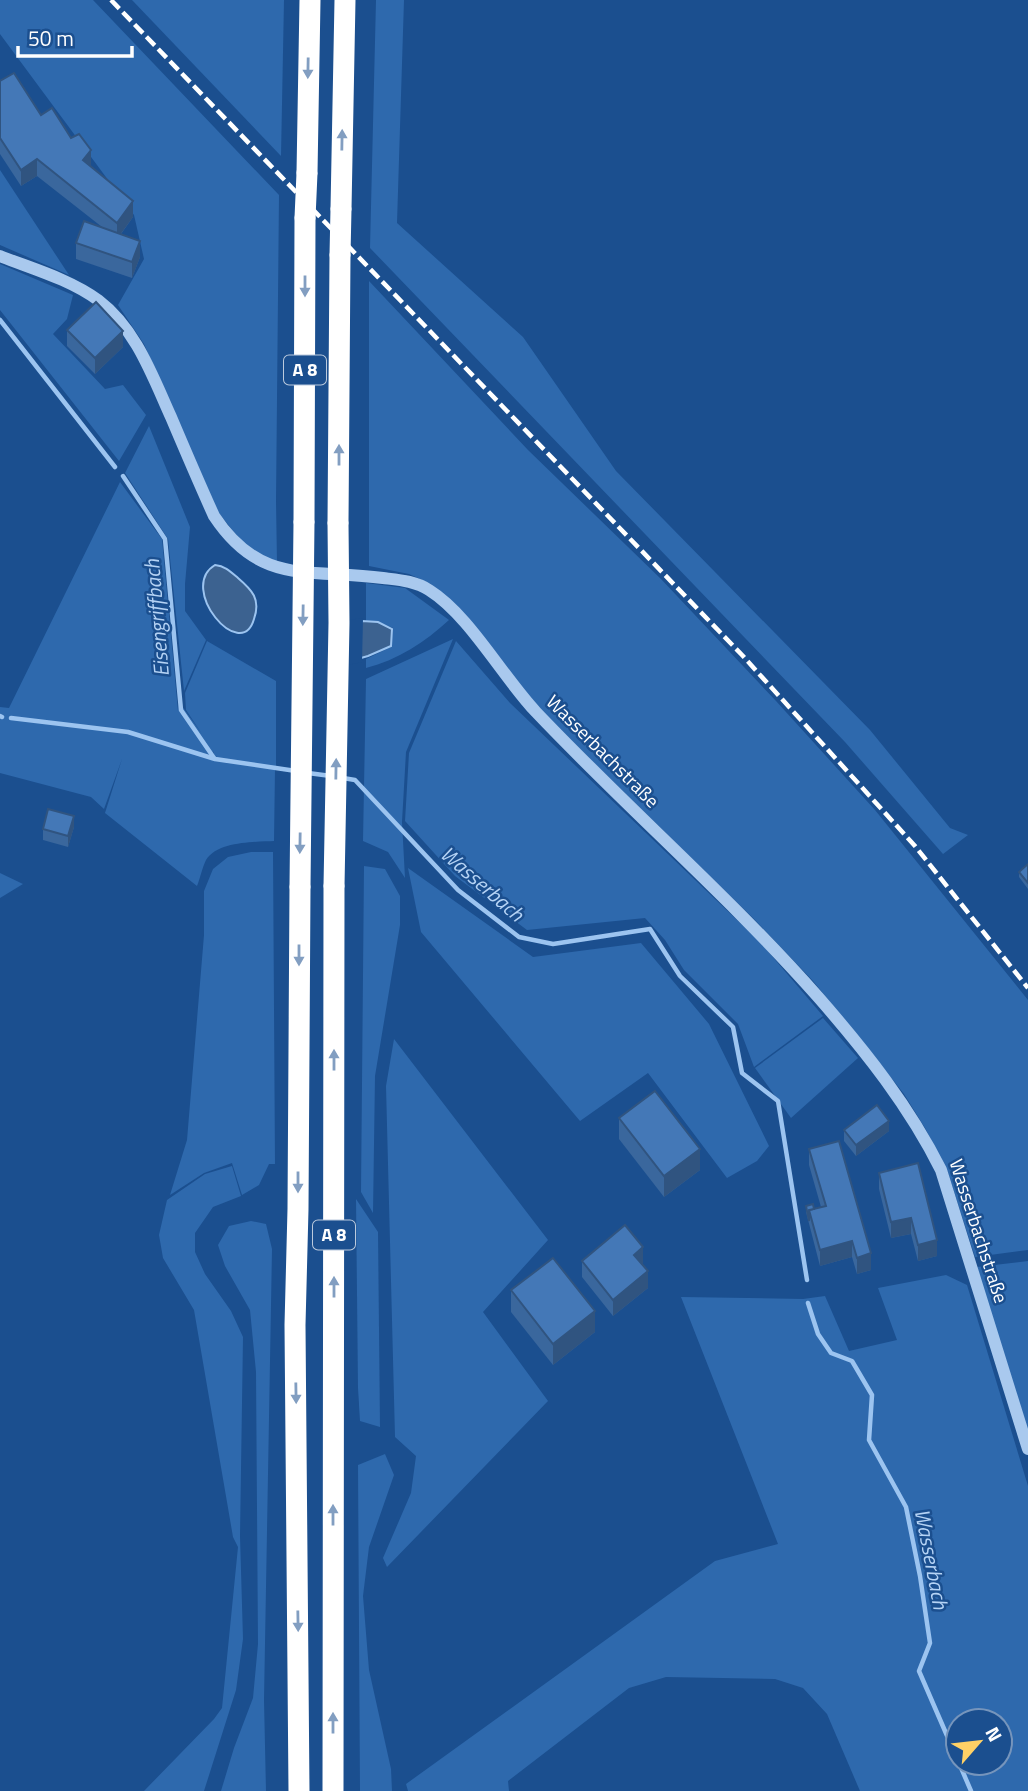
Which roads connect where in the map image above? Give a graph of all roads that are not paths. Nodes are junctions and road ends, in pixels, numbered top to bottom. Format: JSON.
{"nodes":[{"id":1,"x":310,"y":0,"type":"edge"},
{"id":2,"x":345,"y":0,"type":"edge"},
{"id":3,"x":0,"y":256,"type":"edge"},
{"id":4,"x":1028,"y":1449,"type":"edge"},
{"id":5,"x":299,"y":1791,"type":"edge"},
{"id":6,"x":333,"y":1791,"type":"edge"}],
"edges":[{"from":1,"to":5,"type":"highway","number":"A 8","one_way":true,"bridge":true},
{"from":6,"to":2,"type":"highway","number":"A 8","one_way":true,"bridge":true},
{"from":3,"to":4,"type":"street","name":"Wasserbachstraße"}]}
